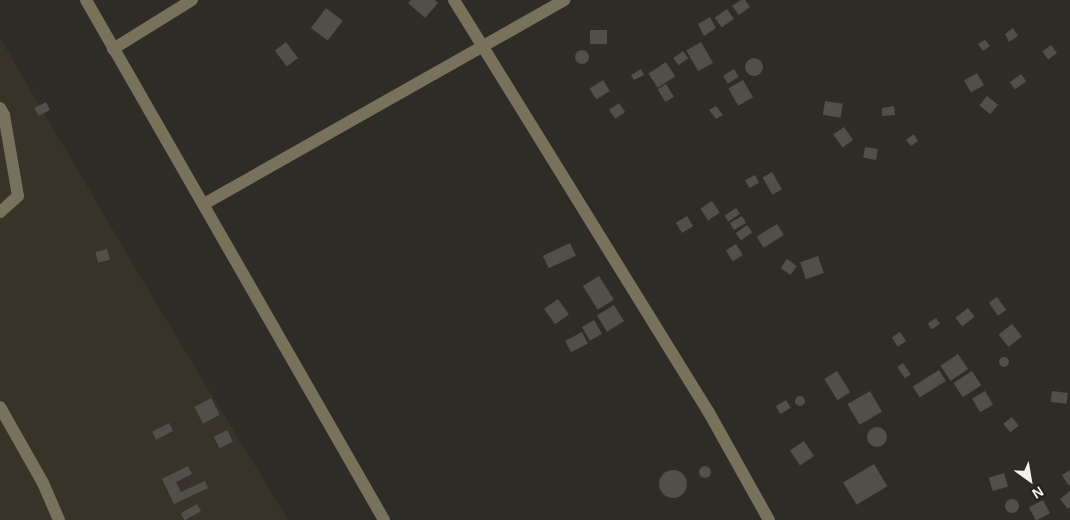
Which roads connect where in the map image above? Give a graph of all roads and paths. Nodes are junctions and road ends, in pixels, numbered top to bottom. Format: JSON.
{"nodes":[{"id":1,"x":86,"y":0,"type":"edge"},
{"id":2,"x":192,"y":0,"type":"edge"},
{"id":3,"x":454,"y":0,"type":"edge"},
{"id":4,"x":564,"y":0,"type":"edge"},
{"id":5,"x":481,"y":47,"type":"junction"},
{"id":6,"x":113,"y":49,"type":"junction"},
{"id":7,"x":0,"y":108,"type":"edge"},
{"id":8,"x":204,"y":204,"type":"junction"},
{"id":9,"x":0,"y":212,"type":"edge"},
{"id":10,"x":0,"y":406,"type":"edge"},
{"id":11,"x":59,"y":520,"type":"edge"},
{"id":12,"x":384,"y":520,"type":"edge"},
{"id":13,"x":769,"y":520,"type":"edge"}],
"edges":[{"from":1,"to":6,"type":"street"},
{"from":2,"to":6,"type":"street"},
{"from":3,"to":5,"type":"street"},
{"from":4,"to":5,"type":"street"},
{"from":5,"to":8,"type":"street"},
{"from":5,"to":13,"type":"street"},
{"from":6,"to":8,"type":"street"},
{"from":7,"to":9,"type":"street"},
{"from":8,"to":12,"type":"street"},
{"from":10,"to":11,"type":"street"}]}
